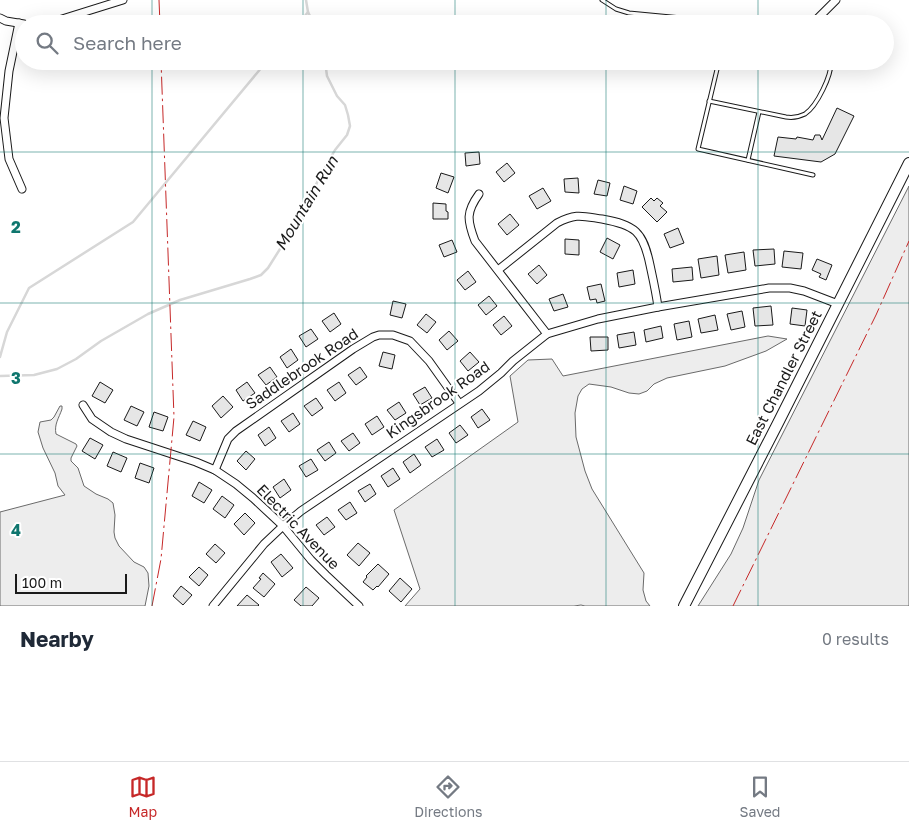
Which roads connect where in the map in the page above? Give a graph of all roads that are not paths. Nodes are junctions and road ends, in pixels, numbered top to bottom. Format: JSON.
{"nodes":[{"id":1,"x":123,"y":0,"type":"edge"},
{"id":2,"x":602,"y":0,"type":"edge"},
{"id":3,"x":836,"y":0,"type":"edge"},
{"id":4,"x":75,"y":15,"type":"edge"},
{"id":5,"x":649,"y":15,"type":"edge"},
{"id":6,"x":821,"y":15,"type":"edge"},
{"id":7,"x":0,"y":18,"type":"edge"},
{"id":8,"x":15,"y":23,"type":"edge"},
{"id":9,"x":15,"y":48,"type":"edge"},
{"id":10,"x":716,"y":70,"type":"edge"},
{"id":11,"x":830,"y":70,"type":"edge"},
{"id":12,"x":709,"y":101,"type":"junction"},
{"id":13,"x":759,"y":112,"type":"junction"},
{"id":14,"x":748,"y":160,"type":"junction"},
{"id":15,"x":909,"y":163,"type":"edge"},
{"id":16,"x":813,"y":175,"type":"dead end"},
{"id":17,"x":22,"y":189,"type":"dead end"},
{"id":18,"x":479,"y":194,"type":"dead end"},
{"id":19,"x":498,"y":270,"type":"junction"},
{"id":20,"x":838,"y":304,"type":"junction"},
{"id":21,"x":658,"y":307,"type":"junction"},
{"id":22,"x":547,"y":334,"type":"junction"},
{"id":23,"x":459,"y":403,"type":"junction"},
{"id":24,"x":83,"y":405,"type":"dead end"},
{"id":25,"x":215,"y":470,"type":"junction"},
{"id":26,"x":282,"y":526,"type":"junction"},
{"id":27,"x":213,"y":606,"type":"edge"},
{"id":28,"x":359,"y":606,"type":"edge"},
{"id":29,"x":684,"y":606,"type":"edge"}],
"edges":[{"from":1,"to":4,"type":"street"},
{"from":2,"to":5,"type":"lane"},
{"from":3,"to":6,"type":"street"},
{"from":7,"to":8,"type":"street"},
{"from":9,"to":17,"type":"street"},
{"from":10,"to":12,"type":"lane"},
{"from":11,"to":13,"type":"lane"},
{"from":12,"to":13,"type":"lane"},
{"from":12,"to":14,"type":"lane"},
{"from":13,"to":14,"type":"lane"},
{"from":14,"to":16,"type":"lane"},
{"from":15,"to":20,"type":"street","name":"East Chandler Street"},
{"from":18,"to":19,"type":"street"},
{"from":19,"to":21,"type":"street"},
{"from":19,"to":22,"type":"street"},
{"from":20,"to":21,"type":"street","name":"Kingsbrook Road"},
{"from":20,"to":29,"type":"street","name":"East Chandler Street"},
{"from":21,"to":22,"type":"street","name":"Kingsbrook Road"},
{"from":22,"to":23,"type":"street","name":"Kingsbrook Road"},
{"from":23,"to":25,"type":"street","name":"Saddlebrook Road"},
{"from":23,"to":26,"type":"street","name":"Kingsbrook Road"},
{"from":24,"to":25,"type":"street","name":"Electric Avenue"},
{"from":25,"to":26,"type":"street","name":"Electric Avenue"},
{"from":26,"to":27,"type":"street","name":"Kingsbrook Road"},
{"from":26,"to":28,"type":"street","name":"Electric Avenue"}]}
